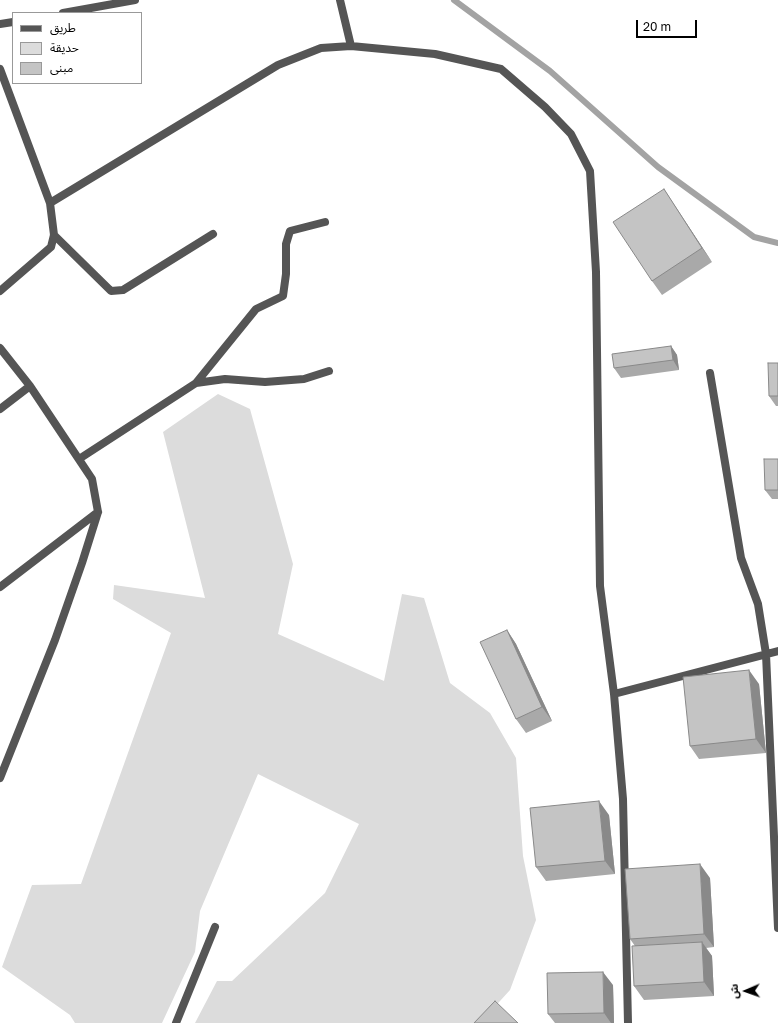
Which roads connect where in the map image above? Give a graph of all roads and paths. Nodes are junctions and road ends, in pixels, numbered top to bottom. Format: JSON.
{"nodes":[{"id":1,"x":135,"y":0,"type":"edge"},
{"id":2,"x":340,"y":0,"type":"edge"},
{"id":3,"x":69,"y":12,"type":"edge"},
{"id":4,"x":12,"y":22,"type":"edge"},
{"id":5,"x":0,"y":24,"type":"edge"},
{"id":6,"x":351,"y":46,"type":"junction"},
{"id":7,"x":0,"y":69,"type":"edge"},
{"id":8,"x":50,"y":203,"type":"junction"},
{"id":9,"x":325,"y":222,"type":"dead end"},
{"id":10,"x":213,"y":234,"type":"dead end"},
{"id":11,"x":54,"y":235,"type":"junction"},
{"id":12,"x":0,"y":291,"type":"edge"},
{"id":13,"x":0,"y":348,"type":"edge"},
{"id":14,"x":329,"y":371,"type":"dead end"},
{"id":15,"x":710,"y":373,"type":"dead end"},
{"id":16,"x":196,"y":383,"type":"junction"},
{"id":17,"x":30,"y":386,"type":"junction"},
{"id":18,"x":0,"y":409,"type":"edge"},
{"id":19,"x":79,"y":459,"type":"junction"},
{"id":20,"x":98,"y":512,"type":"junction"},
{"id":21,"x":0,"y":587,"type":"edge"},
{"id":22,"x":778,"y":651,"type":"edge"},
{"id":23,"x":766,"y":654,"type":"junction"},
{"id":24,"x":614,"y":694,"type":"junction"},
{"id":25,"x":0,"y":778,"type":"edge"},
{"id":26,"x":215,"y":928,"type":"dead end"},
{"id":27,"x":778,"y":928,"type":"edge"},
{"id":28,"x":176,"y":1023,"type":"edge"},
{"id":29,"x":628,"y":1023,"type":"edge"}],
"edges":[{"from":1,"to":3,"type":"street"},
{"from":2,"to":6,"type":"street"},
{"from":4,"to":5,"type":"street"},
{"from":6,"to":8,"type":"street"},
{"from":6,"to":24,"type":"street"},
{"from":7,"to":8,"type":"street"},
{"from":8,"to":11,"type":"street"},
{"from":9,"to":16,"type":"street"},
{"from":10,"to":11,"type":"street"},
{"from":11,"to":12,"type":"street"},
{"from":13,"to":17,"type":"street"},
{"from":14,"to":16,"type":"street"},
{"from":15,"to":23,"type":"street"},
{"from":16,"to":19,"type":"street"},
{"from":17,"to":18,"type":"street"},
{"from":17,"to":19,"type":"street"},
{"from":19,"to":20,"type":"street"},
{"from":20,"to":21,"type":"street"},
{"from":20,"to":25,"type":"street"},
{"from":22,"to":23,"type":"street"},
{"from":23,"to":24,"type":"street"},
{"from":23,"to":27,"type":"street"},
{"from":24,"to":29,"type":"street"},
{"from":26,"to":28,"type":"street"}]}
